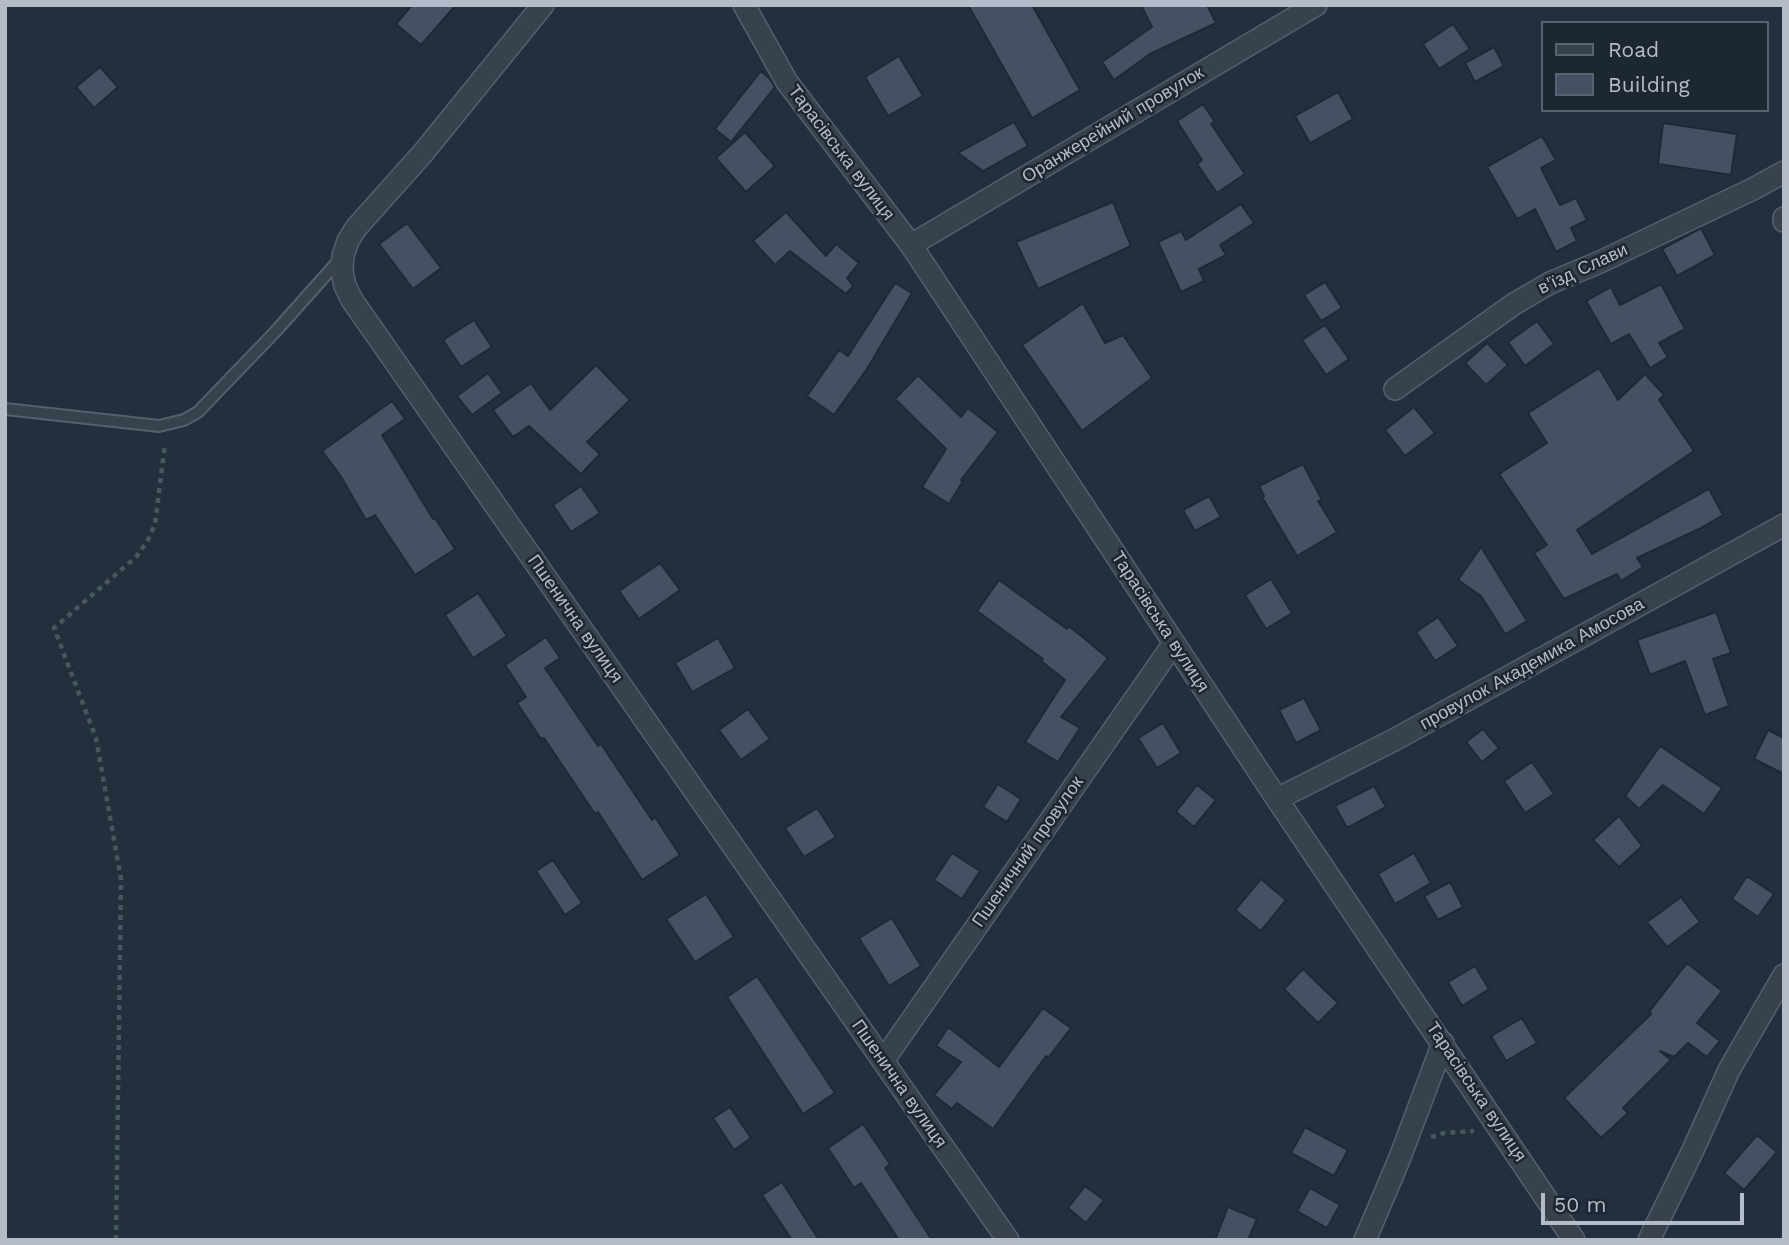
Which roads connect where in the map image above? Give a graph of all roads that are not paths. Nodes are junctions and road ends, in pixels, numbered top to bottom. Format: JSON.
{"nodes":[{"id":1,"x":543,"y":5,"type":"edge"},
{"id":2,"x":744,"y":5,"type":"edge"},
{"id":3,"x":1316,"y":5,"type":"edge"},
{"id":4,"x":1784,"y":172,"type":"edge"},
{"id":5,"x":911,"y":245,"type":"junction"},
{"id":6,"x":343,"y":256,"type":"junction"},
{"id":7,"x":1395,"y":389,"type":"dead end"},
{"id":8,"x":5,"y":409,"type":"edge"},
{"id":9,"x":1784,"y":525,"type":"edge"},
{"id":10,"x":1174,"y":643,"type":"junction"},
{"id":11,"x":1277,"y":799,"type":"junction"},
{"id":12,"x":1784,"y":975,"type":"edge"},
{"id":13,"x":1443,"y":1043,"type":"junction"},
{"id":14,"x":883,"y":1061,"type":"junction"},
{"id":15,"x":1008,"y":1240,"type":"edge"},
{"id":16,"x":1365,"y":1240,"type":"edge"},
{"id":17,"x":1574,"y":1240,"type":"edge"},
{"id":18,"x":1649,"y":1240,"type":"edge"}],
"edges":[{"from":1,"to":6,"type":"street"},
{"from":2,"to":5,"type":"street","name":"Тарасівська вулиця"},
{"from":3,"to":5,"type":"street","name":"Оранжерейний провулок"},
{"from":4,"to":7,"type":"street","name":"в'їзд Слави"},
{"from":5,"to":10,"type":"street","name":"Тарасівська вулиця"},
{"from":6,"to":8,"type":"lane"},
{"from":6,"to":14,"type":"street","name":"Пшенична вулиця"},
{"from":9,"to":11,"type":"street","name":"провулок Академика Амосова"},
{"from":10,"to":11,"type":"street","name":"Тарасівська вулиця"},
{"from":10,"to":14,"type":"street","name":"Пшеничний провулок"},
{"from":11,"to":13,"type":"street","name":"Тарасівська вулиця"},
{"from":12,"to":18,"type":"street"},
{"from":13,"to":16,"type":"street"},
{"from":13,"to":17,"type":"street","name":"Тарасівська вулиця"},
{"from":14,"to":15,"type":"street","name":"Пшенична вулиця"}]}
